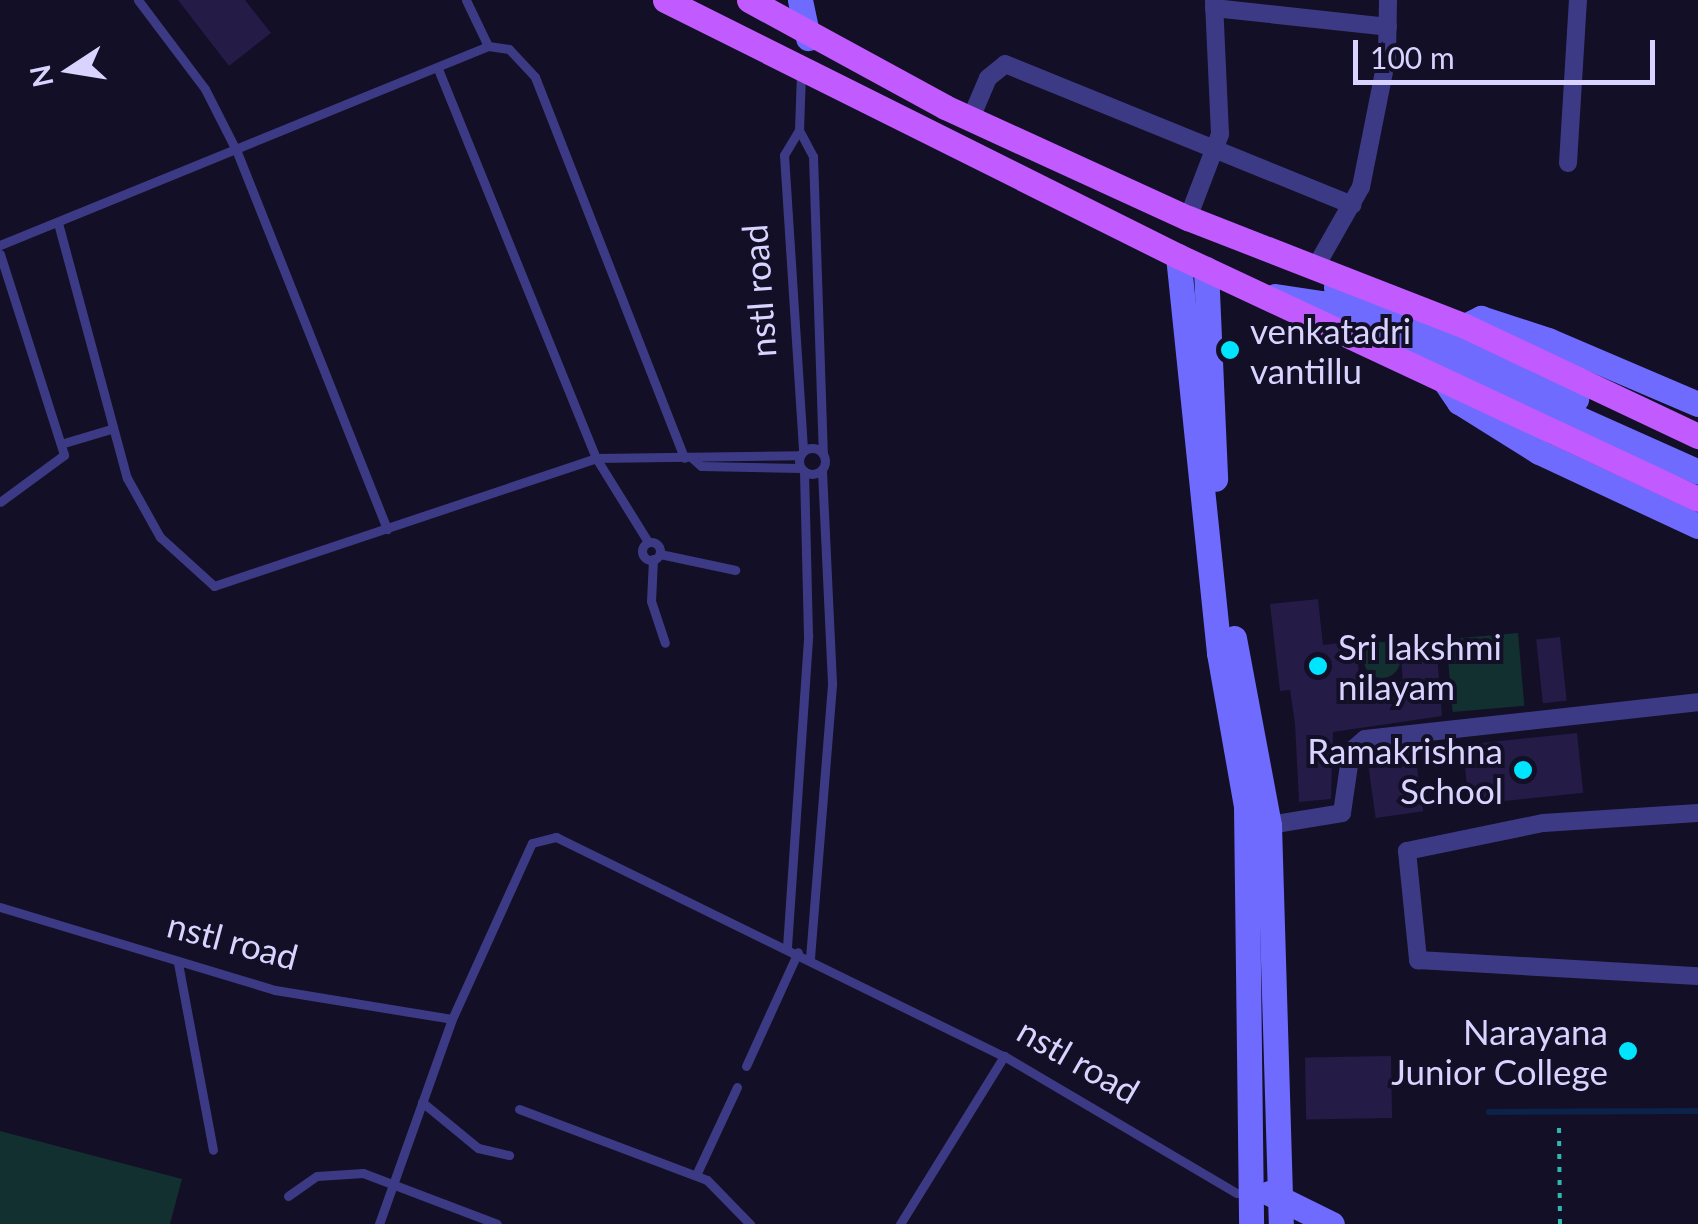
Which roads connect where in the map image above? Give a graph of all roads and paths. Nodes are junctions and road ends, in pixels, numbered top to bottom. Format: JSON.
{"nodes":[{"id":1,"x":138,"y":0,"type":"edge"},
{"id":2,"x":466,"y":0,"type":"edge"},
{"id":3,"x":666,"y":0,"type":"edge"},
{"id":4,"x":749,"y":0,"type":"edge"},
{"id":5,"x":800,"y":0,"type":"edge"},
{"id":6,"x":1388,"y":0,"type":"edge"},
{"id":7,"x":1578,"y":0,"type":"edge"},
{"id":8,"x":1214,"y":4,"type":"edge"},
{"id":9,"x":1299,"y":8,"type":"edge"},
{"id":10,"x":1388,"y":27,"type":"junction"},
{"id":11,"x":808,"y":38,"type":"junction"},
{"id":12,"x":488,"y":46,"type":"junction"},
{"id":13,"x":438,"y":68,"type":"junction"},
{"id":14,"x":801,"y":71,"type":"junction"},
{"id":15,"x":971,"y":118,"type":"junction"},
{"id":16,"x":799,"y":130,"type":"junction"},
{"id":17,"x":1216,"y":145,"type":"junction"},
{"id":18,"x":237,"y":152,"type":"junction"},
{"id":19,"x":1568,"y":163,"type":"dead end"},
{"id":20,"x":1353,"y":206,"type":"junction"},
{"id":21,"x":1188,"y":218,"type":"junction"},
{"id":22,"x":58,"y":223,"type":"junction"},
{"id":23,"x":0,"y":245,"type":"edge"},
{"id":24,"x":0,"y":254,"type":"edge"},
{"id":25,"x":1178,"y":256,"type":"junction"},
{"id":26,"x":1289,"y":258,"type":"junction"},
{"id":27,"x":1316,"y":268,"type":"junction"},
{"id":28,"x":1206,"y":269,"type":"junction"},
{"id":29,"x":1275,"y":296,"type":"junction"},
{"id":30,"x":1465,"y":326,"type":"junction"},
{"id":31,"x":1444,"y":380,"type":"junction"},
{"id":32,"x":1698,"y":404,"type":"edge"},
{"id":33,"x":111,"y":428,"type":"junction"},
{"id":34,"x":1698,"y":436,"type":"edge"},
{"id":35,"x":64,"y":443,"type":"junction"},
{"id":36,"x":802,"y":453,"type":"junction"},
{"id":37,"x":823,"y":453,"type":"junction"},
{"id":38,"x":1698,"y":457,"type":"edge"},
{"id":39,"x":596,"y":458,"type":"junction"},
{"id":40,"x":688,"y":458,"type":"junction"},
{"id":41,"x":822,"y":468,"type":"junction"},
{"id":42,"x":803,"y":470,"type":"junction"},
{"id":43,"x":1698,"y":472,"type":"edge"},
{"id":44,"x":1698,"y":499,"type":"edge"},
{"id":45,"x":0,"y":502,"type":"edge"},
{"id":46,"x":1698,"y":526,"type":"edge"},
{"id":47,"x":387,"y":530,"type":"junction"},
{"id":48,"x":657,"y":557,"type":"junction"},
{"id":49,"x":736,"y":570,"type":"dead end"},
{"id":50,"x":664,"y":643,"type":"dead end"},
{"id":51,"x":1698,"y":702,"type":"edge"},
{"id":52,"x":1698,"y":813,"type":"edge"},
{"id":53,"x":1269,"y":824,"type":"junction"},
{"id":54,"x":0,"y":907,"type":"edge"},
{"id":55,"x":792,"y":949,"type":"junction"},
{"id":56,"x":810,"y":958,"type":"junction"},
{"id":57,"x":178,"y":963,"type":"junction"},
{"id":58,"x":1698,"y":976,"type":"edge"},
{"id":59,"x":452,"y":1019,"type":"junction"},
{"id":60,"x":1004,"y":1056,"type":"junction"},
{"id":61,"x":746,"y":1066,"type":"dead end"},
{"id":62,"x":736,"y":1087,"type":"dead end"},
{"id":63,"x":422,"y":1102,"type":"junction"},
{"id":64,"x":519,"y":1109,"type":"dead end"},
{"id":65,"x":1559,"y":1128,"type":"dead end"},
{"id":66,"x":213,"y":1150,"type":"dead end"},
{"id":67,"x":509,"y":1155,"type":"dead end"},
{"id":68,"x":696,"y":1175,"type":"junction"},
{"id":69,"x":397,"y":1179,"type":"junction"},
{"id":70,"x":288,"y":1196,"type":"dead end"},
{"id":71,"x":1280,"y":1197,"type":"junction"},
{"id":72,"x":1257,"y":1211,"type":"edge"},
{"id":73,"x":379,"y":1224,"type":"edge"},
{"id":74,"x":498,"y":1224,"type":"edge"},
{"id":75,"x":750,"y":1224,"type":"edge"},
{"id":76,"x":900,"y":1224,"type":"edge"},
{"id":77,"x":1332,"y":1224,"type":"edge"},
{"id":78,"x":1560,"y":1224,"type":"edge"}],
"edges":[{"from":1,"to":18,"type":"lane"},
{"from":2,"to":12,"type":"lane"},
{"from":3,"to":14,"type":"main road"},
{"from":4,"to":11,"type":"main road"},
{"from":5,"to":11,"type":"street"},
{"from":6,"to":10,"type":"street"},
{"from":7,"to":19,"type":"street"},
{"from":8,"to":9,"type":"street"},
{"from":8,"to":17,"type":"street"},
{"from":9,"to":10,"type":"street"},
{"from":10,"to":20,"type":"street"},
{"from":11,"to":15,"type":"main road"},
{"from":12,"to":13,"type":"lane"},
{"from":12,"to":40,"type":"lane"},
{"from":13,"to":18,"type":"lane"},
{"from":13,"to":39,"type":"lane"},
{"from":14,"to":16,"type":"lane"},
{"from":14,"to":25,"type":"main road"},
{"from":15,"to":17,"type":"street"},
{"from":15,"to":21,"type":"main road"},
{"from":16,"to":36,"type":"lane","name":"nstl road"},
{"from":16,"to":37,"type":"lane"},
{"from":17,"to":20,"type":"street"},
{"from":17,"to":21,"type":"street"},
{"from":18,"to":22,"type":"lane"},
{"from":18,"to":47,"type":"lane"},
{"from":20,"to":27,"type":"street"},
{"from":21,"to":26,"type":"main road"},
{"from":22,"to":23,"type":"lane"},
{"from":22,"to":33,"type":"lane"},
{"from":24,"to":35,"type":"lane"},
{"from":25,"to":28,"type":"main road"},
{"from":25,"to":72,"type":"street"},
{"from":26,"to":27,"type":"main road"},
{"from":26,"to":38,"type":"street"},
{"from":27,"to":30,"type":"main road"},
{"from":28,"to":29,"type":"main road"},
{"from":28,"to":53,"type":"street"},
{"from":29,"to":31,"type":"main road"},
{"from":29,"to":43,"type":"street"},
{"from":30,"to":32,"type":"street"},
{"from":30,"to":34,"type":"main road"},
{"from":31,"to":44,"type":"main road"},
{"from":31,"to":46,"type":"street"},
{"from":33,"to":35,"type":"lane"},
{"from":33,"to":47,"type":"lane"},
{"from":35,"to":45,"type":"lane"},
{"from":36,"to":37,"type":"lane"},
{"from":36,"to":40,"type":"lane"},
{"from":36,"to":42,"type":"lane","name":"nstl road"},
{"from":37,"to":41,"type":"lane"},
{"from":39,"to":40,"type":"lane"},
{"from":39,"to":47,"type":"lane"},
{"from":39,"to":48,"type":"lane"},
{"from":40,"to":42,"type":"lane"},
{"from":41,"to":42,"type":"lane"},
{"from":41,"to":56,"type":"lane"},
{"from":42,"to":55,"type":"lane","name":"nstl road"},
{"from":48,"to":49,"type":"lane"},
{"from":48,"to":50,"type":"lane"},
{"from":51,"to":53,"type":"street"},
{"from":52,"to":58,"type":"street"},
{"from":53,"to":71,"type":"street"},
{"from":54,"to":57,"type":"lane","name":"nstl road"},
{"from":55,"to":56,"type":"lane","name":"nstl road"},
{"from":55,"to":59,"type":"lane","name":"nstl road"},
{"from":55,"to":61,"type":"lane"},
{"from":56,"to":60,"type":"lane","name":"nstl road"},
{"from":57,"to":59,"type":"lane","name":"nstl road"},
{"from":57,"to":66,"type":"lane"},
{"from":59,"to":63,"type":"lane","name":"nstl road"},
{"from":60,"to":72,"type":"lane","name":"nstl road"},
{"from":60,"to":76,"type":"lane"},
{"from":62,"to":68,"type":"lane"},
{"from":63,"to":67,"type":"lane"},
{"from":63,"to":69,"type":"lane","name":"nstl road"},
{"from":64,"to":68,"type":"lane"},
{"from":65,"to":78,"type":"path"},
{"from":68,"to":75,"type":"lane"},
{"from":69,"to":70,"type":"lane"},
{"from":69,"to":73,"type":"lane","name":"nstl road"},
{"from":69,"to":74,"type":"lane"},
{"from":71,"to":72,"type":"street"},
{"from":71,"to":77,"type":"street"}]}
